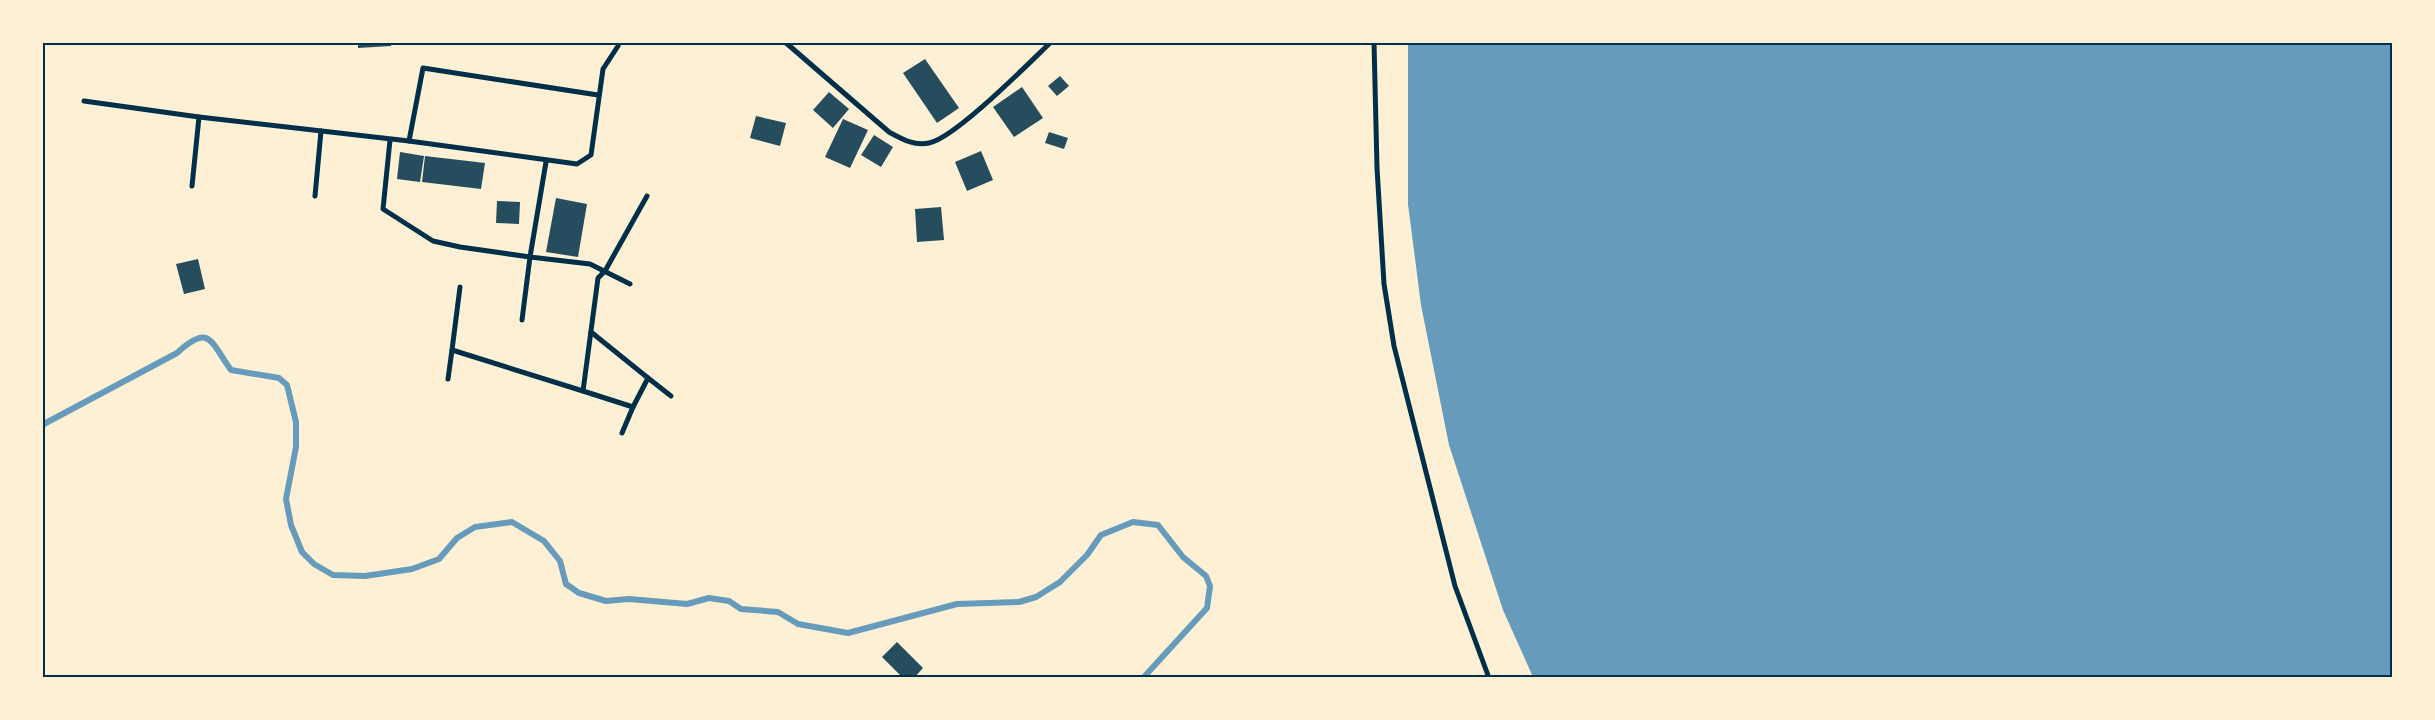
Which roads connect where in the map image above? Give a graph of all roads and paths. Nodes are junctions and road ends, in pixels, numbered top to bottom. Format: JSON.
{"nodes":[{"id":1,"x":618,"y":42,"type":"edge"},
{"id":2,"x":785,"y":42,"type":"edge"},
{"id":3,"x":1051,"y":42,"type":"edge"},
{"id":4,"x":1374,"y":42,"type":"edge"},
{"id":5,"x":598,"y":95,"type":"junction"},
{"id":6,"x":84,"y":101,"type":"dead end"},
{"id":7,"x":199,"y":117,"type":"junction"},
{"id":8,"x":321,"y":132,"type":"junction"},
{"id":9,"x":390,"y":140,"type":"junction"},
{"id":10,"x":410,"y":141,"type":"junction"},
{"id":11,"x":546,"y":162,"type":"junction"},
{"id":12,"x":192,"y":186,"type":"dead end"},
{"id":13,"x":316,"y":196,"type":"dead end"},
{"id":14,"x":647,"y":196,"type":"dead end"},
{"id":15,"x":530,"y":257,"type":"junction"},
{"id":16,"x":605,"y":271,"type":"junction"},
{"id":17,"x":630,"y":284,"type":"dead end"},
{"id":18,"x":460,"y":287,"type":"dead end"},
{"id":19,"x":522,"y":320,"type":"dead end"},
{"id":20,"x":591,"y":332,"type":"junction"},
{"id":21,"x":452,"y":350,"type":"junction"},
{"id":22,"x":648,"y":378,"type":"junction"},
{"id":23,"x":448,"y":379,"type":"dead end"},
{"id":24,"x":583,"y":391,"type":"junction"},
{"id":25,"x":670,"y":396,"type":"dead end"},
{"id":26,"x":633,"y":407,"type":"junction"},
{"id":27,"x":622,"y":433,"type":"dead end"},
{"id":28,"x":1489,"y":678,"type":"edge"}],
"edges":[{"from":1,"to":5,"type":"street"},
{"from":2,"to":3,"type":"street"},
{"from":4,"to":28,"type":"street"},
{"from":5,"to":10,"type":"street"},
{"from":5,"to":11,"type":"street"},
{"from":6,"to":7,"type":"street"},
{"from":7,"to":8,"type":"street"},
{"from":7,"to":12,"type":"street"},
{"from":8,"to":9,"type":"street"},
{"from":8,"to":13,"type":"street"},
{"from":9,"to":10,"type":"street"},
{"from":9,"to":15,"type":"street"},
{"from":10,"to":11,"type":"street"},
{"from":11,"to":15,"type":"street"},
{"from":14,"to":16,"type":"street"},
{"from":15,"to":16,"type":"street"},
{"from":15,"to":19,"type":"street"},
{"from":16,"to":17,"type":"street"},
{"from":16,"to":20,"type":"street"},
{"from":18,"to":21,"type":"street"},
{"from":20,"to":22,"type":"street"},
{"from":20,"to":24,"type":"street"},
{"from":21,"to":23,"type":"street"},
{"from":21,"to":24,"type":"street"},
{"from":22,"to":25,"type":"street"},
{"from":22,"to":26,"type":"street"},
{"from":24,"to":26,"type":"street"},
{"from":26,"to":27,"type":"street"}]}
